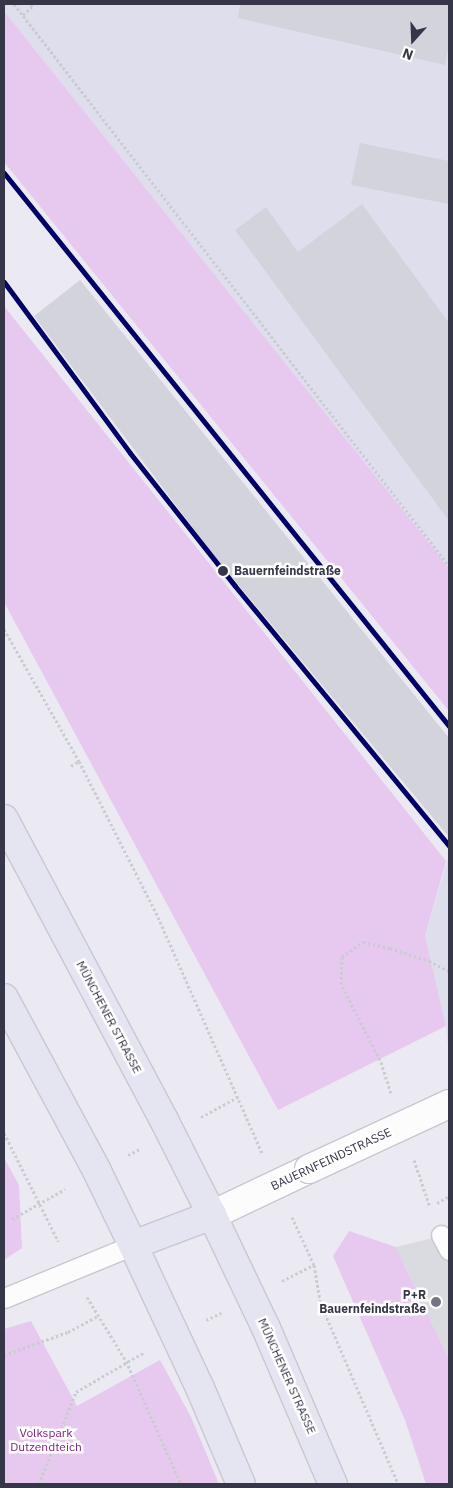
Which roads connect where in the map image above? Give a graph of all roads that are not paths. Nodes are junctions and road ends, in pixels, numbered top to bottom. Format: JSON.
{"nodes":[{"id":1,"x":4,"y":819,"type":"edge"},
{"id":2,"x":4,"y":998,"type":"edge"},
{"id":3,"x":449,"y":1104,"type":"edge"},
{"id":4,"x":212,"y":1216,"type":"junction"},
{"id":5,"x":133,"y":1245,"type":"junction"},
{"id":6,"x":4,"y":1298,"type":"edge"},
{"id":7,"x":241,"y":1484,"type":"edge"},
{"id":8,"x":333,"y":1484,"type":"edge"}],
"edges":[{"from":1,"to":4,"type":"main road","name":"MÜNCHENER STRASSE"},
{"from":2,"to":5,"type":"main road"},
{"from":3,"to":4,"type":"street","name":"BAUERNFEINDSTRASSE","bridge":true},
{"from":4,"to":5,"type":"main road"},
{"from":4,"to":8,"type":"main road","name":"MÜNCHENER STRASSE"},
{"from":5,"to":6,"type":"lane"},
{"from":5,"to":7,"type":"main road"}]}
